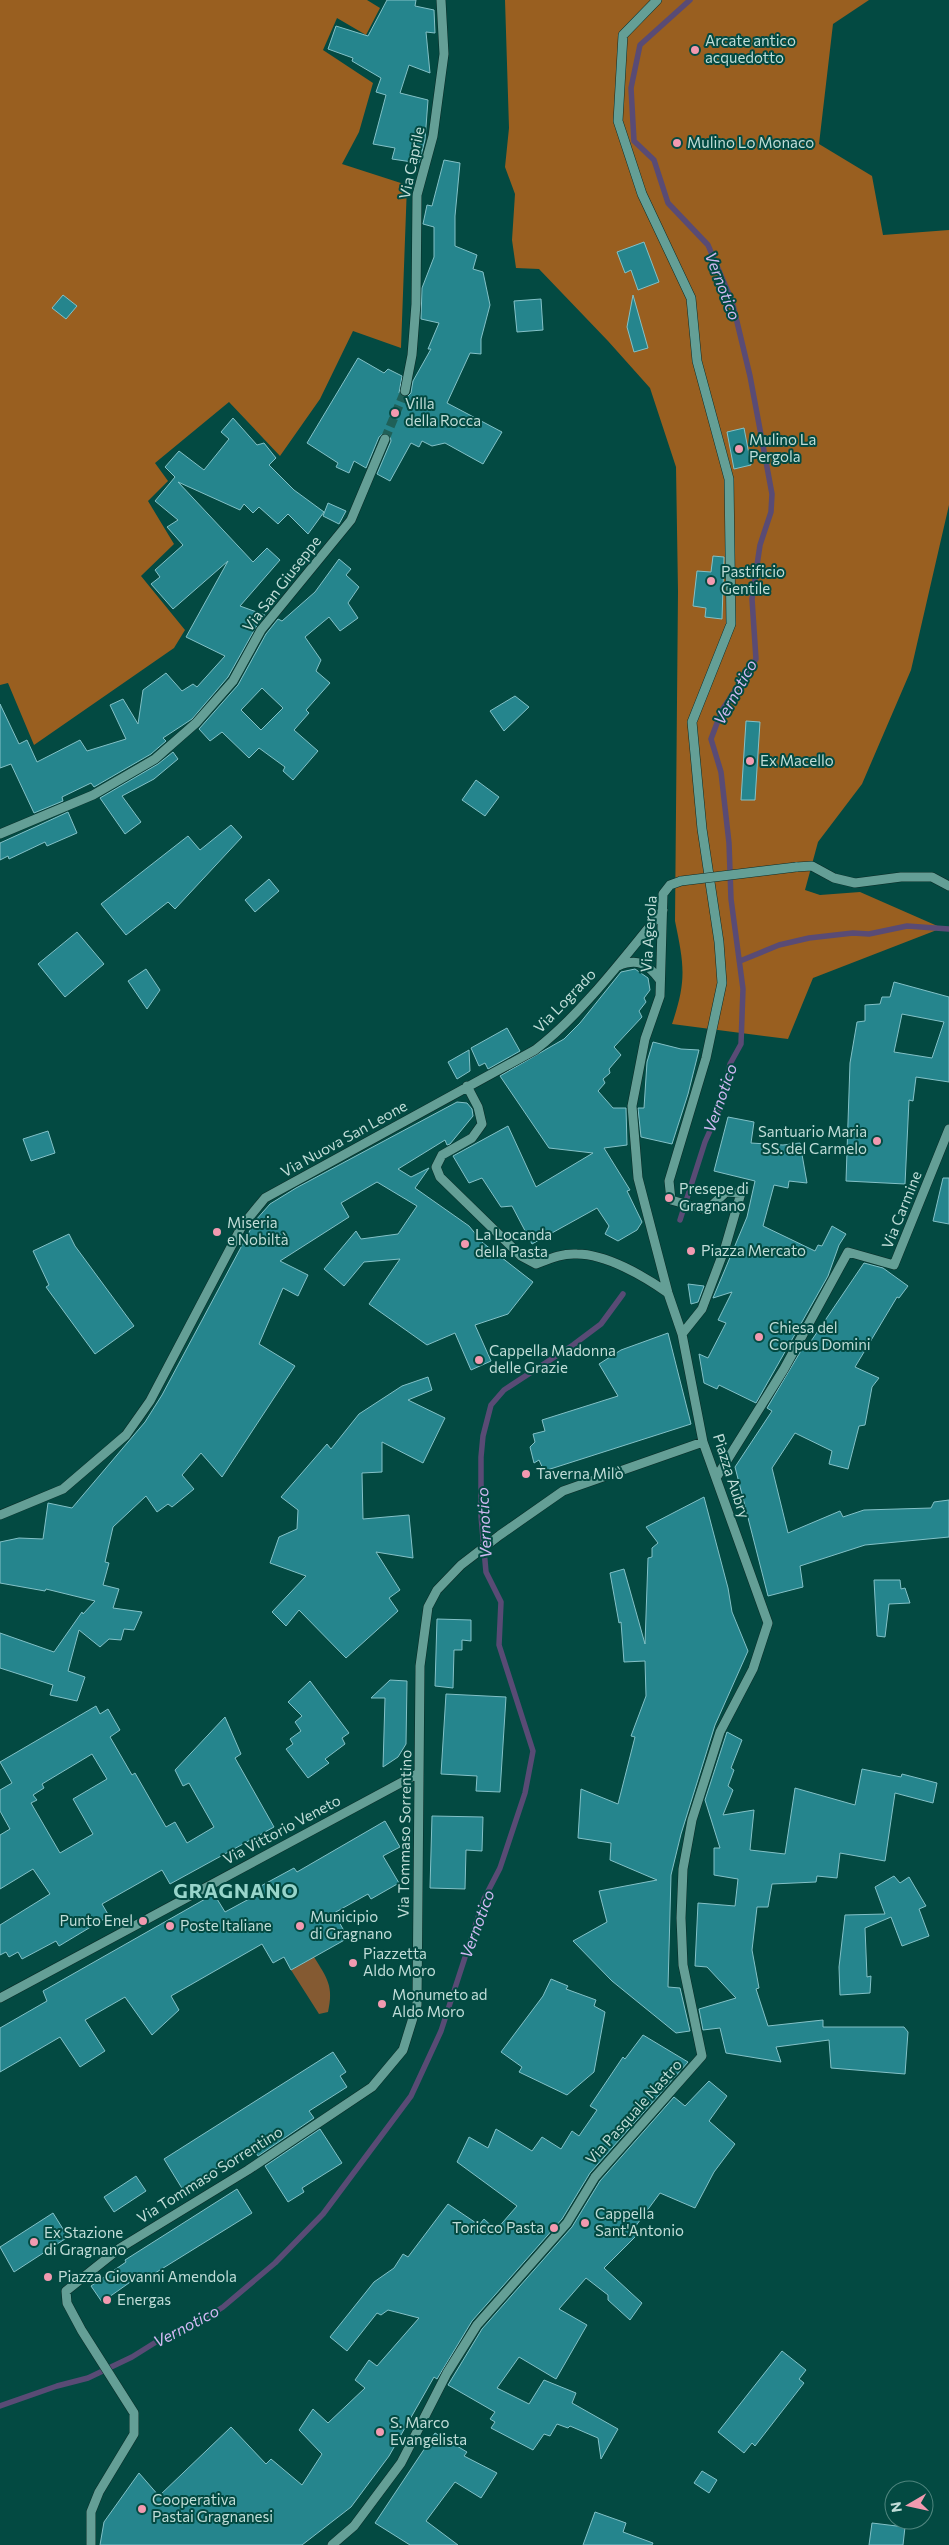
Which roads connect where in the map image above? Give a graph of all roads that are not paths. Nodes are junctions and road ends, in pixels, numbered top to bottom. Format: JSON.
{"nodes":[{"id":1,"x":441,"y":0,"type":"edge"},
{"id":2,"x":657,"y":0,"type":"edge"},
{"id":3,"x":405,"y":391,"type":"tunnel mouth"},
{"id":4,"x":385,"y":439,"type":"tunnel mouth"},
{"id":5,"x":0,"y":834,"type":"edge"},
{"id":6,"x":949,"y":886,"type":"edge"},
{"id":7,"x":663,"y":910,"type":"junction"},
{"id":8,"x":616,"y":967,"type":"junction"},
{"id":9,"x":660,"y":980,"type":"junction"},
{"id":10,"x":467,"y":1086,"type":"junction"},
{"id":11,"x":949,"y":1128,"type":"edge"},
{"id":12,"x":668,"y":1293,"type":"junction"},
{"id":13,"x":682,"y":1334,"type":"junction"},
{"id":14,"x":703,"y":1442,"type":"junction"},
{"id":15,"x":716,"y":1478,"type":"junction"},
{"id":16,"x":0,"y":1515,"type":"edge"},
{"id":17,"x":768,"y":1624,"type":"joint"},
{"id":18,"x":419,"y":1772,"type":"junction"},
{"id":19,"x":0,"y":1998,"type":"edge"},
{"id":20,"x":91,"y":2545,"type":"edge"},
{"id":21,"x":332,"y":2545,"type":"edge"}],
"edges":[{"from":1,"to":3,"type":"street","name":"Via Caprile"},
{"from":2,"to":13,"type":"street"},
{"from":4,"to":5,"type":"street","name":"Via San Giuseppe"},
{"from":6,"to":7,"type":"street","name":"Via Agerola","bridge":true},
{"from":7,"to":8,"type":"street","name":"Via Logrado"},
{"from":7,"to":9,"type":"street","name":"Via Agerola"},
{"from":8,"to":9,"type":"street"},
{"from":8,"to":10,"type":"street","name":"Via Logrado"},
{"from":9,"to":12,"type":"street","name":"Via Agerola"},
{"from":10,"to":12,"type":"street"},
{"from":10,"to":16,"type":"street","name":"Via Nuova San Leone"},
{"from":11,"to":15,"type":"street","name":"Via Carmine"},
{"from":12,"to":13,"type":"street"},
{"from":13,"to":14,"type":"street","name":"Piazza Aubry"},
{"from":14,"to":15,"type":"street","name":"Piazza Aubry"},
{"from":14,"to":18,"type":"street","name":"Via Tommaso Sorrentino"},
{"from":15,"to":17,"type":"street","name":"Piazza Aubry"},
{"from":17,"to":21,"type":"street","name":"Via Pasquale Nastro"},
{"from":18,"to":19,"type":"street","name":"Via Vittorio Veneto"},
{"from":18,"to":20,"type":"street","name":"Via Tommaso Sorrentino"}]}
